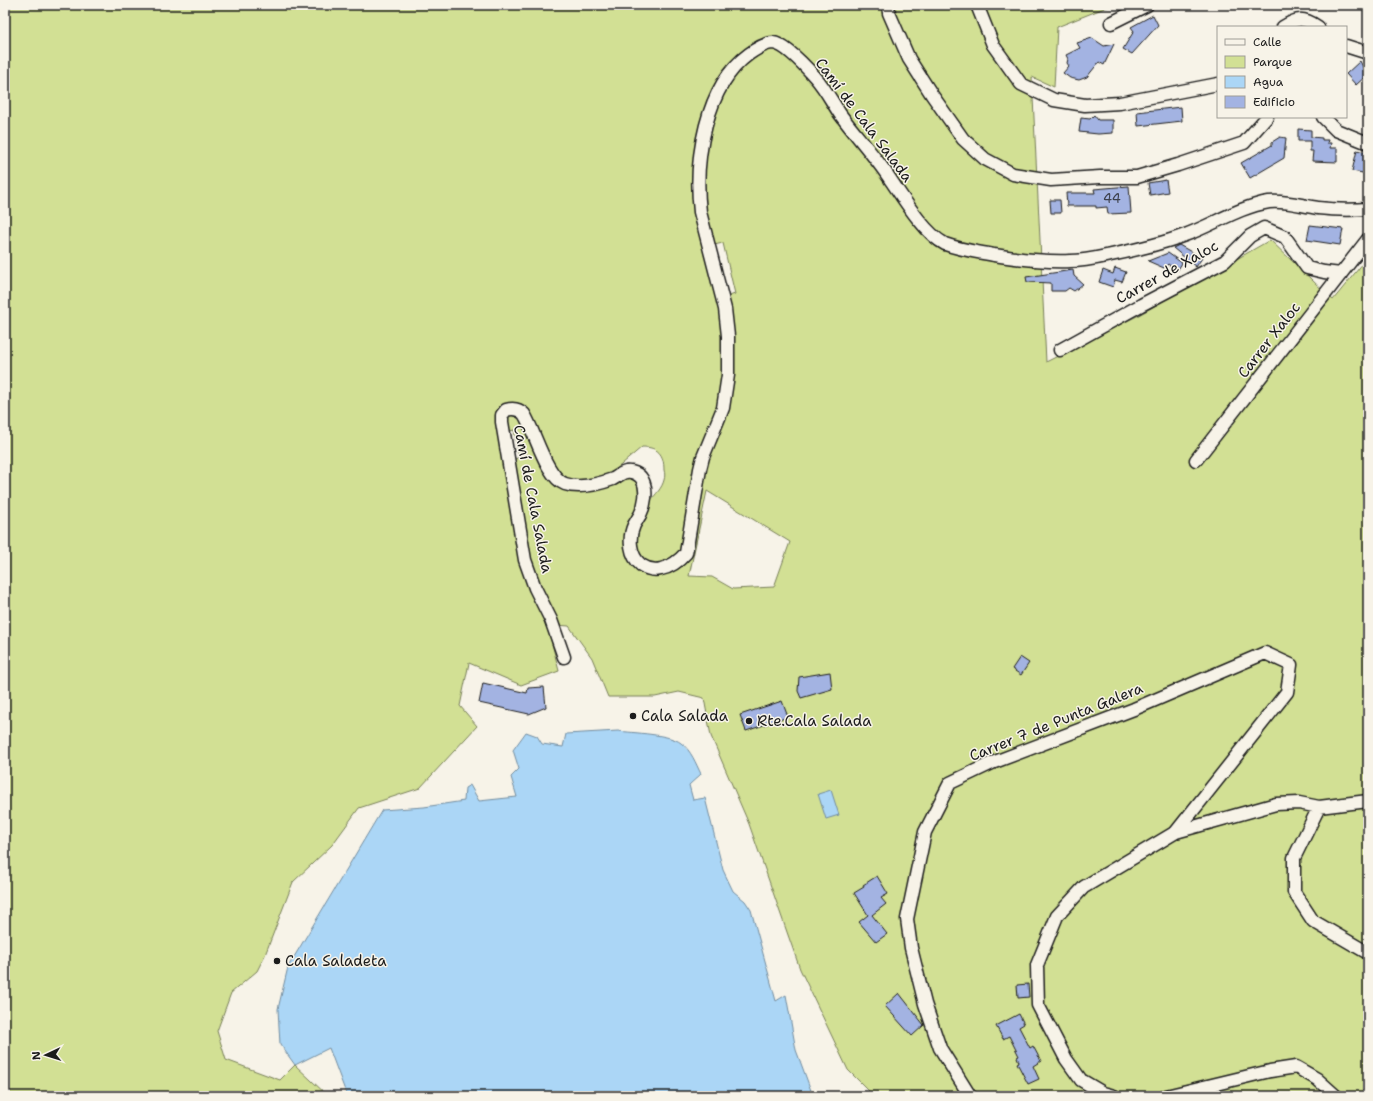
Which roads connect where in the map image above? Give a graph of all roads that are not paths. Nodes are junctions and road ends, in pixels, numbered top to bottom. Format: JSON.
{"nodes":[{"id":1,"x":888,"y":5,"type":"edge"},
{"id":2,"x":977,"y":5,"type":"edge"},
{"id":3,"x":1147,"y":5,"type":"edge"},
{"id":4,"x":1111,"y":23,"type":"dead end"},
{"id":5,"x":1285,"y":26,"type":"edge"},
{"id":6,"x":1316,"y":26,"type":"edge"},
{"id":7,"x":1347,"y":46,"type":"edge"},
{"id":8,"x":1368,"y":53,"type":"edge"},
{"id":9,"x":1217,"y":84,"type":"edge"},
{"id":10,"x":1266,"y":118,"type":"edge"},
{"id":11,"x":1324,"y":118,"type":"edge"},
{"id":12,"x":1368,"y":143,"type":"edge"},
{"id":13,"x":1368,"y":209,"type":"edge"},
{"id":14,"x":1368,"y":239,"type":"edge"},
{"id":15,"x":1341,"y":274,"type":"junction"},
{"id":16,"x":1060,"y":350,"type":"dead end"},
{"id":17,"x":1196,"y":460,"type":"dead end"},
{"id":18,"x":564,"y":657,"type":"dead end"},
{"id":19,"x":1368,"y":801,"type":"edge"},
{"id":20,"x":1319,"y":807,"type":"junction"},
{"id":21,"x":1176,"y":832,"type":"junction"},
{"id":22,"x":1368,"y":953,"type":"edge"},
{"id":23,"x":970,"y":1096,"type":"edge"},
{"id":24,"x":1114,"y":1096,"type":"edge"},
{"id":25,"x":1166,"y":1096,"type":"edge"},
{"id":26,"x":1336,"y":1096,"type":"edge"}],
"edges":[{"from":1,"to":10,"type":"street"},
{"from":2,"to":9,"type":"street"},
{"from":3,"to":4,"type":"street"},
{"from":5,"to":6,"type":"street"},
{"from":7,"to":8,"type":"street"},
{"from":11,"to":12,"type":"street"},
{"from":13,"to":18,"type":"street","name":"Camí de Cala Salada"},
{"from":14,"to":15,"type":"street","name":"Carrer Xaloc"},
{"from":15,"to":16,"type":"street","name":"Carrer de Xaloc"},
{"from":15,"to":17,"type":"street","name":"Carrer Xaloc"},
{"from":19,"to":20,"type":"street"},
{"from":20,"to":21,"type":"street"},
{"from":20,"to":22,"type":"street"},
{"from":21,"to":23,"type":"street","name":"Carrer 7 de Punta Galera"},
{"from":21,"to":24,"type":"street"},
{"from":25,"to":26,"type":"street"}]}
